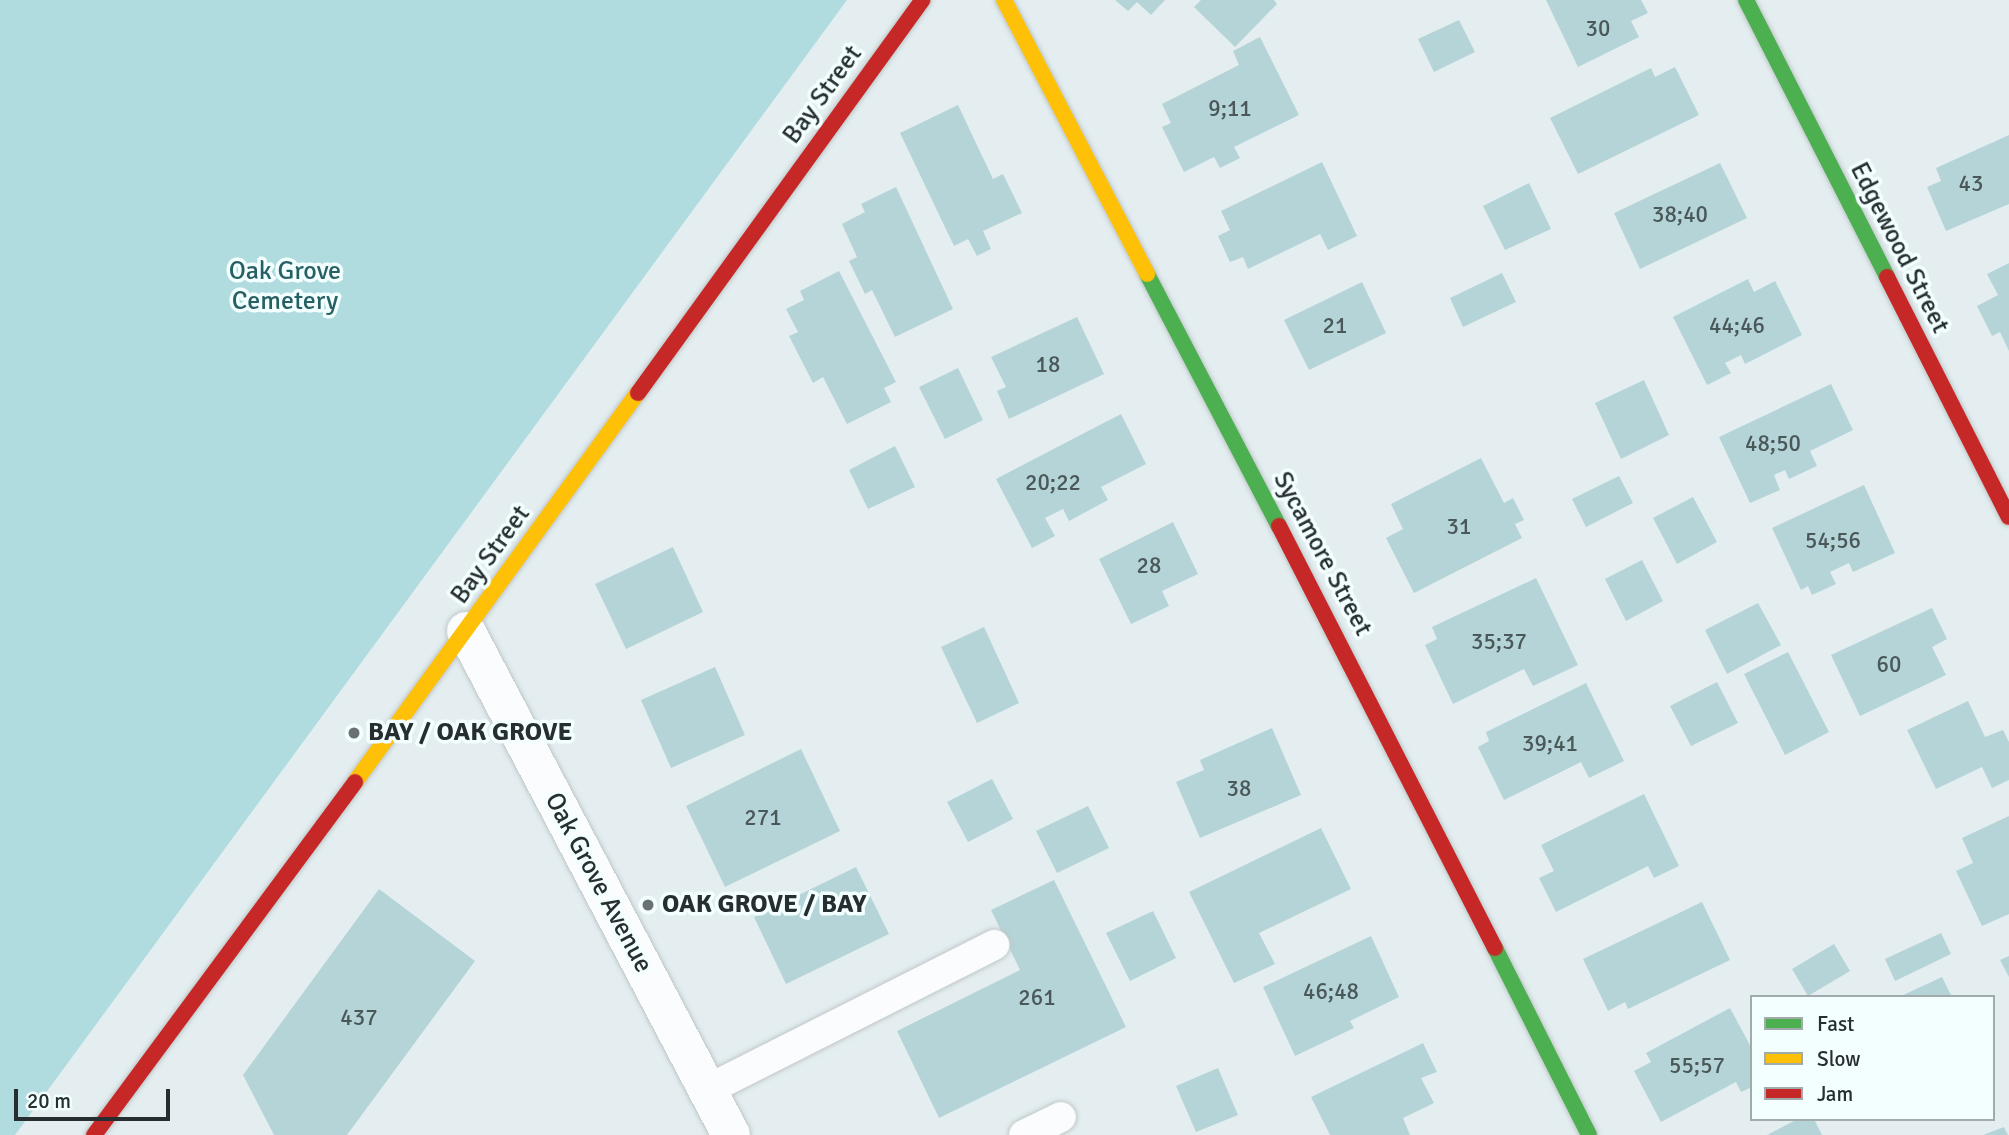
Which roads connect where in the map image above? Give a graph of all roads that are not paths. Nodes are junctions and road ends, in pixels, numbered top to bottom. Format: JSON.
{"nodes":[{"id":1,"x":922,"y":0,"type":"edge"},
{"id":2,"x":1004,"y":0,"type":"edge"},
{"id":3,"x":1746,"y":0,"type":"edge"},
{"id":4,"x":2009,"y":517,"type":"edge"},
{"id":5,"x":466,"y":631,"type":"junction"},
{"id":6,"x":994,"y":946,"type":"dead end"},
{"id":7,"x":707,"y":1090,"type":"junction"},
{"id":8,"x":1061,"y":1117,"type":"dead end"},
{"id":9,"x":94,"y":1135,"type":"edge"},
{"id":10,"x":731,"y":1135,"type":"edge"},
{"id":11,"x":1024,"y":1135,"type":"edge"},
{"id":12,"x":1589,"y":1135,"type":"edge"}],
"edges":[{"from":1,"to":5,"type":"street","name":"Bay Street"},
{"from":2,"to":12,"type":"street","name":"Sycamore Street"},
{"from":3,"to":4,"type":"street","name":"Edgewood Street"},
{"from":5,"to":7,"type":"street","name":"Oak Grove Avenue"},
{"from":5,"to":9,"type":"street","name":"Bay Street"},
{"from":6,"to":7,"type":"lane"},
{"from":7,"to":10,"type":"street","name":"Oak Grove Avenue"},
{"from":8,"to":11,"type":"lane"}]}
